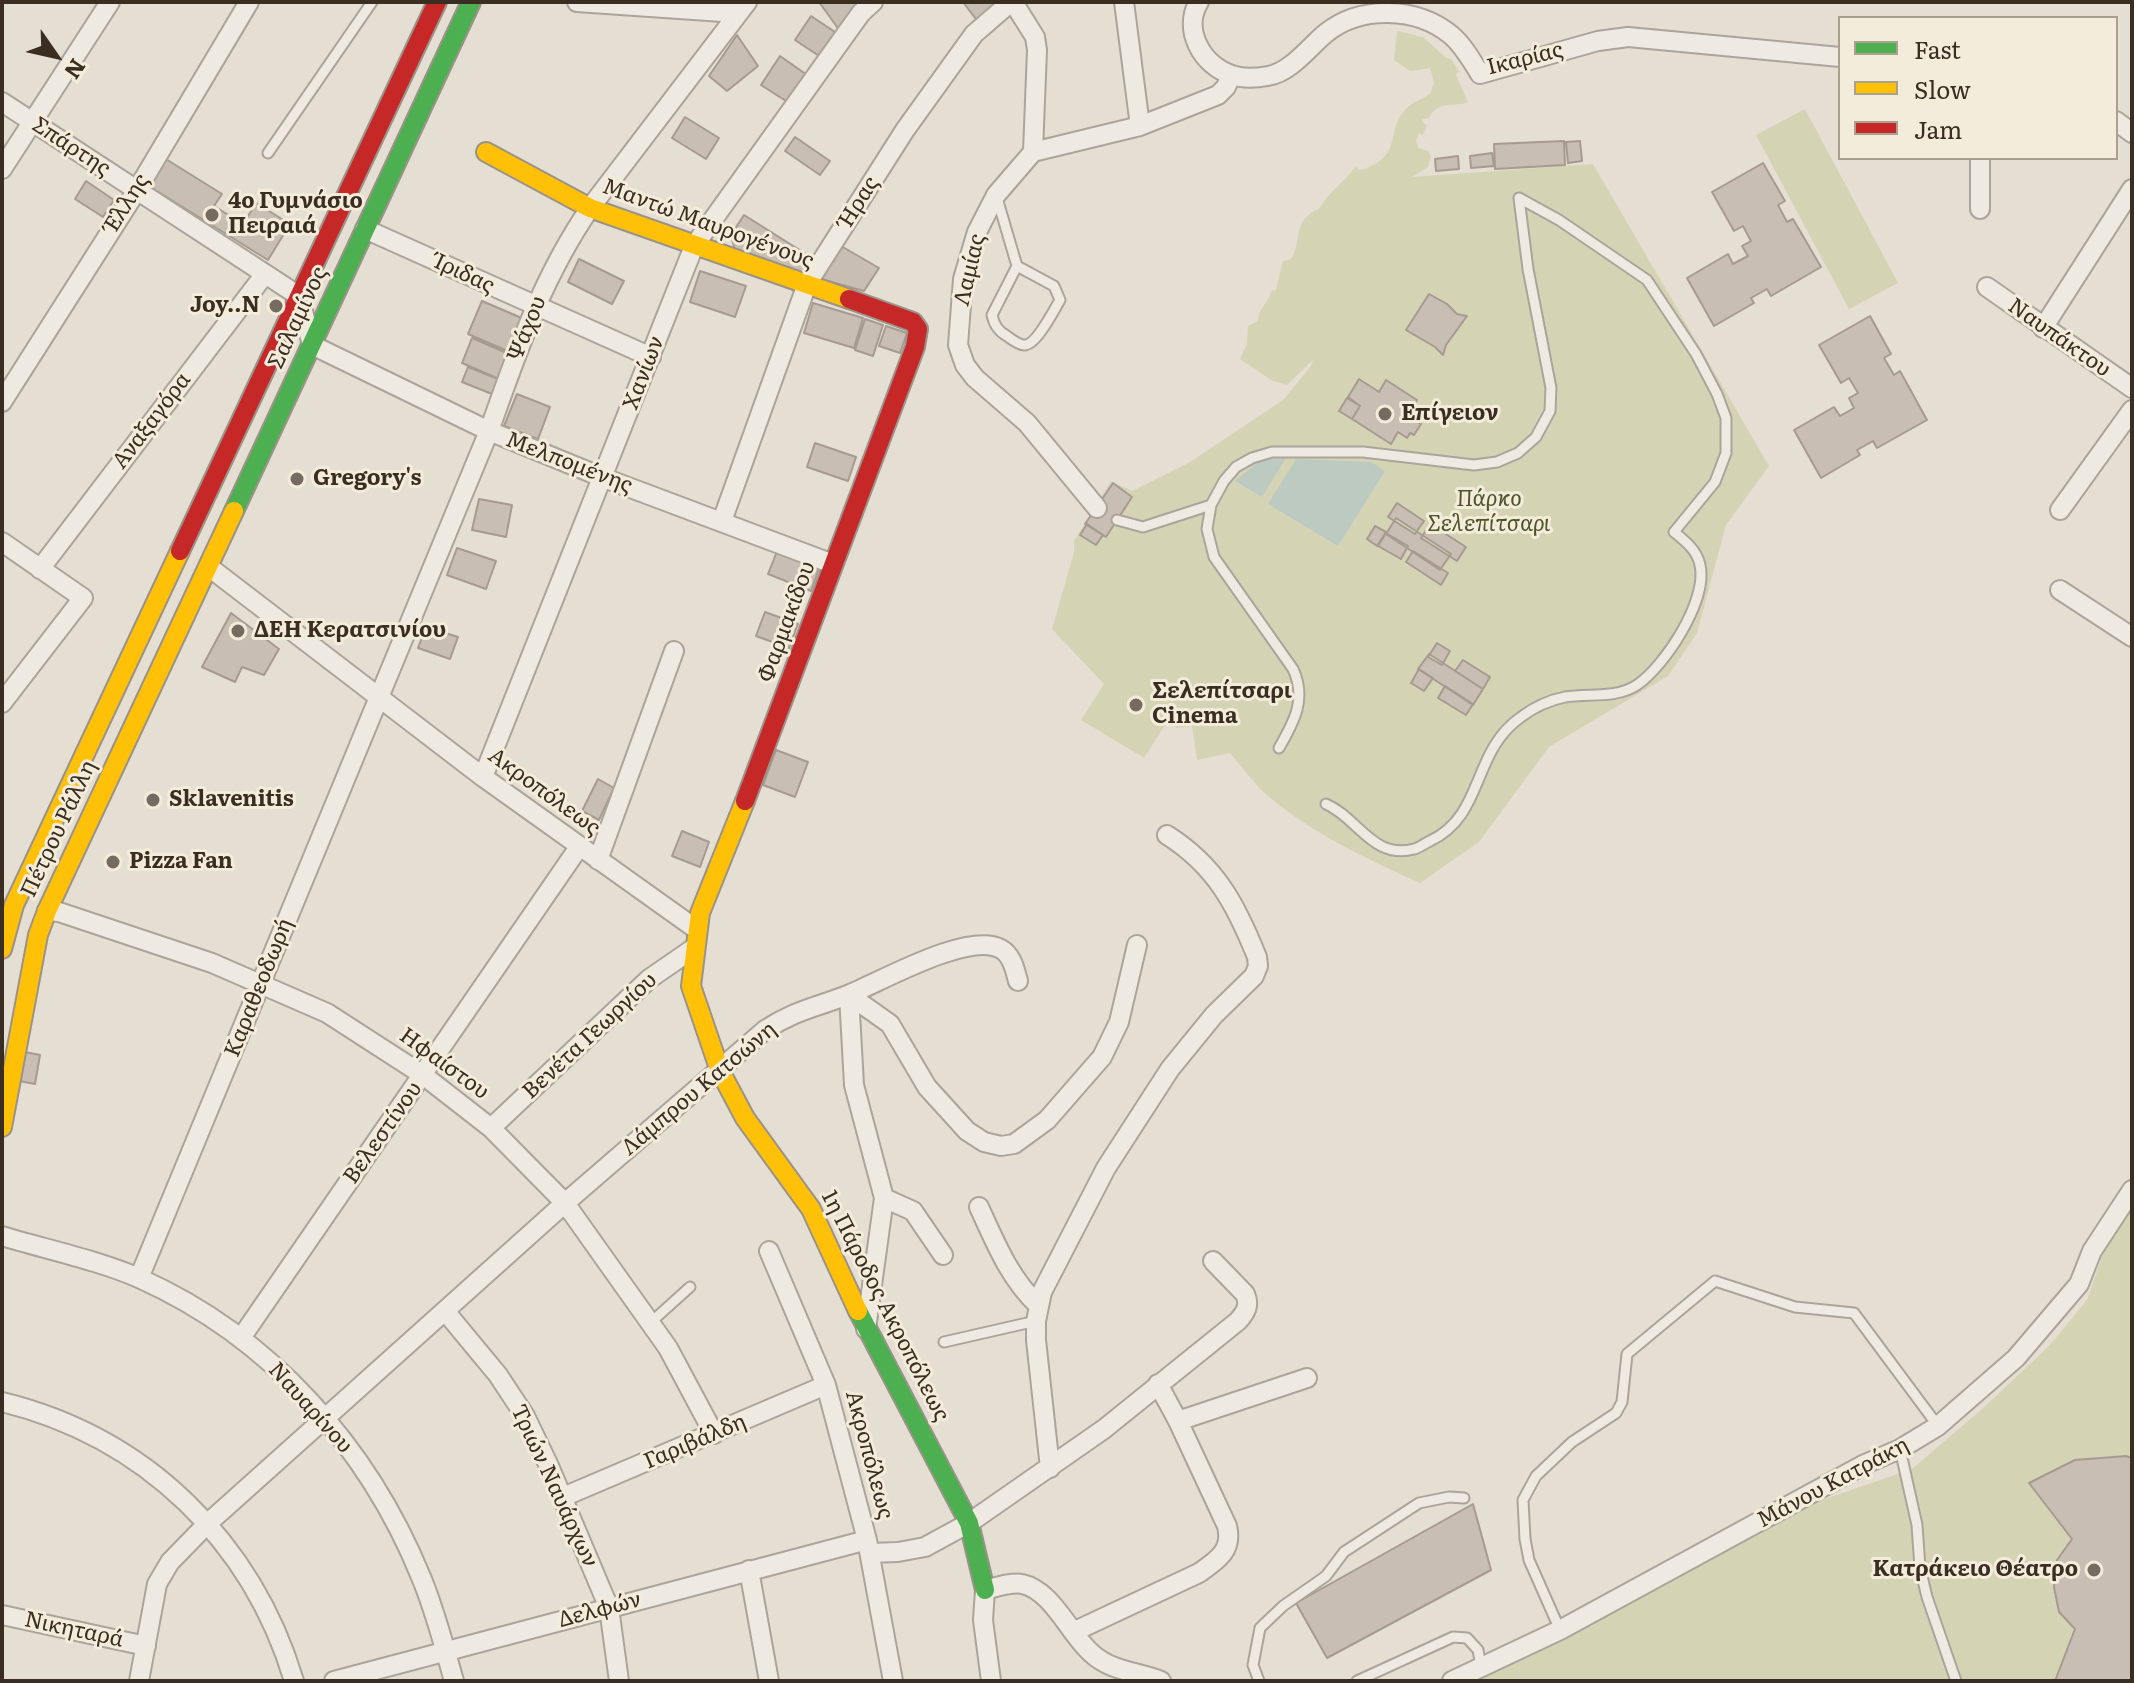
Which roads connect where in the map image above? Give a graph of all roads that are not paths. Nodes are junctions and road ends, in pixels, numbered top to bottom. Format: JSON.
{"nodes":[{"id":1,"x":110,"y":2,"type":"edge"},
{"id":2,"x":249,"y":2,"type":"edge"},
{"id":3,"x":372,"y":2,"type":"edge"},
{"id":4,"x":437,"y":2,"type":"edge"},
{"id":5,"x":471,"y":2,"type":"edge"},
{"id":6,"x":577,"y":2,"type":"edge"},
{"id":7,"x":1012,"y":2,"type":"edge"},
{"id":8,"x":1124,"y":2,"type":"edge"},
{"id":9,"x":1199,"y":2,"type":"edge"},
{"id":10,"x":870,"y":3,"type":"edge"},
{"id":11,"x":742,"y":8,"type":"edge"},
{"id":12,"x":1838,"y":57,"type":"edge"},
{"id":13,"x":1231,"y":75,"type":"junction"},
{"id":14,"x":2,"y":102,"type":"edge"},
{"id":15,"x":33,"y":122,"type":"junction"},
{"id":16,"x":1140,"y":126,"type":"junction"},
{"id":17,"x":486,"y":152,"type":"dead end"},
{"id":18,"x":1033,"y":152,"type":"junction"},
{"id":19,"x":268,"y":153,"type":"dead end"},
{"id":20,"x":1980,"y":160,"type":"edge"},
{"id":21,"x":2,"y":169,"type":"edge"},
{"id":22,"x":2132,"y":189,"type":"edge"},
{"id":23,"x":137,"y":190,"type":"junction"},
{"id":24,"x":996,"y":195,"type":"junction"},
{"id":25,"x":590,"y":208,"type":"junction"},
{"id":26,"x":1980,"y":209,"type":"dead end"},
{"id":27,"x":365,"y":229,"type":"junction"},
{"id":28,"x":694,"y":246,"type":"junction"},
{"id":29,"x":1017,"y":266,"type":"junction"},
{"id":30,"x":265,"y":274,"type":"junction"},
{"id":31,"x":807,"y":284,"type":"junction"},
{"id":32,"x":1987,"y":287,"type":"dead end"},
{"id":33,"x":299,"y":296,"type":"junction"},
{"id":34,"x":534,"y":307,"type":"junction"},
{"id":35,"x":2043,"y":328,"type":"junction"},
{"id":36,"x":918,"y":329,"type":"joint"},
{"id":37,"x":312,"y":345,"type":"junction"},
{"id":38,"x":651,"y":357,"type":"junction"},
{"id":39,"x":2132,"y":388,"type":"edge"},
{"id":40,"x":2,"y":402,"type":"edge"},
{"id":41,"x":2132,"y":410,"type":"edge"},
{"id":42,"x":489,"y":431,"type":"junction"},
{"id":43,"x":604,"y":478,"type":"junction"},
{"id":44,"x":1211,"y":505,"type":"junction"},
{"id":45,"x":1097,"y":508,"type":"dead end"},
{"id":46,"x":2060,"y":510,"type":"dead end"},
{"id":47,"x":1117,"y":520,"type":"dead end"},
{"id":48,"x":722,"y":521,"type":"junction"},
{"id":49,"x":2,"y":542,"type":"edge"},
{"id":50,"x":183,"y":543,"type":"joint"},
{"id":51,"x":833,"y":564,"type":"junction"},
{"id":52,"x":209,"y":567,"type":"junction"},
{"id":53,"x":40,"y":569,"type":"junction"},
{"id":54,"x":2060,"y":590,"type":"dead end"},
{"id":55,"x":2132,"y":637,"type":"edge"},
{"id":56,"x":674,"y":651,"type":"dead end"},
{"id":57,"x":378,"y":697,"type":"junction"},
{"id":58,"x":2,"y":703,"type":"edge"},
{"id":59,"x":1279,"y":748,"type":"dead end"},
{"id":60,"x":483,"y":777,"type":"junction"},
{"id":61,"x":1326,"y":804,"type":"dead end"},
{"id":62,"x":1167,"y":835,"type":"dead end"},
{"id":63,"x":579,"y":847,"type":"junction"},
{"id":64,"x":598,"y":860,"type":"junction"},
{"id":65,"x":8,"y":904,"type":"edge"},
{"id":66,"x":47,"y":911,"type":"junction"},
{"id":67,"x":695,"y":939,"type":"junction"},
{"id":68,"x":1137,"y":945,"type":"dead end"},
{"id":69,"x":2,"y":949,"type":"edge"},
{"id":70,"x":1018,"y":981,"type":"dead end"},
{"id":71,"x":261,"y":983,"type":"junction"},
{"id":72,"x":849,"y":995,"type":"junction"},
{"id":73,"x":720,"y":1071,"type":"junction"},
{"id":74,"x":423,"y":1075,"type":"junction"},
{"id":75,"x":2,"y":1127,"type":"edge"},
{"id":76,"x":491,"y":1128,"type":"junction"},
{"id":77,"x":2132,"y":1190,"type":"edge"},
{"id":78,"x":884,"y":1198,"type":"junction"},
{"id":79,"x":565,"y":1203,"type":"junction"},
{"id":80,"x":979,"y":1207,"type":"dead end"},
{"id":81,"x":2,"y":1236,"type":"edge"},
{"id":82,"x":769,"y":1251,"type":"dead end"},
{"id":83,"x":943,"y":1255,"type":"dead end"},
{"id":84,"x":1213,"y":1261,"type":"dead end"},
{"id":85,"x":139,"y":1278,"type":"junction"},
{"id":86,"x":690,"y":1287,"type":"dead end"},
{"id":87,"x":445,"y":1311,"type":"junction"},
{"id":88,"x":1037,"y":1313,"type":"junction"},
{"id":89,"x":650,"y":1323,"type":"junction"},
{"id":90,"x":866,"y":1329,"type":"junction"},
{"id":91,"x":241,"y":1338,"type":"junction"},
{"id":92,"x":944,"y":1342,"type":"dead end"},
{"id":93,"x":1307,"y":1378,"type":"dead end"},
{"id":94,"x":1158,"y":1384,"type":"junction"},
{"id":95,"x":826,"y":1385,"type":"junction"},
{"id":96,"x":2,"y":1402,"type":"edge"},
{"id":97,"x":326,"y":1419,"type":"junction"},
{"id":98,"x":1178,"y":1421,"type":"junction"},
{"id":99,"x":1938,"y":1426,"type":"junction"},
{"id":100,"x":714,"y":1434,"type":"junction"},
{"id":101,"x":1900,"y":1449,"type":"junction"},
{"id":102,"x":1050,"y":1468,"type":"junction"},
{"id":103,"x":563,"y":1497,"type":"junction"},
{"id":104,"x":1464,"y":1498,"type":"dead end"},
{"id":105,"x":969,"y":1523,"type":"junction"},
{"id":106,"x":207,"y":1524,"type":"junction"},
{"id":107,"x":868,"y":1546,"type":"junction"},
{"id":108,"x":749,"y":1570,"type":"junction"},
{"id":109,"x":985,"y":1590,"type":"junction"},
{"id":110,"x":609,"y":1608,"type":"junction"},
{"id":111,"x":2,"y":1615,"type":"edge"},
{"id":112,"x":1560,"y":1630,"type":"junction"},
{"id":113,"x":1073,"y":1632,"type":"junction"},
{"id":114,"x":146,"y":1646,"type":"junction"},
{"id":115,"x":445,"y":1651,"type":"junction"},
{"id":116,"x":1481,"y":1666,"type":"junction"},
{"id":117,"x":139,"y":1681,"type":"edge"},
{"id":118,"x":294,"y":1681,"type":"edge"},
{"id":119,"x":334,"y":1681,"type":"edge"},
{"id":120,"x":454,"y":1681,"type":"edge"},
{"id":121,"x":619,"y":1681,"type":"edge"},
{"id":122,"x":769,"y":1681,"type":"edge"},
{"id":123,"x":893,"y":1681,"type":"edge"},
{"id":124,"x":991,"y":1681,"type":"edge"},
{"id":125,"x":1161,"y":1681,"type":"edge"},
{"id":126,"x":1259,"y":1681,"type":"edge"},
{"id":127,"x":1357,"y":1681,"type":"edge"},
{"id":128,"x":1452,"y":1681,"type":"edge"},
{"id":129,"x":1956,"y":1681,"type":"edge"}],
"edges":[{"from":1,"to":15,"type":"street"},
{"from":2,"to":23,"type":"street","name":"Έλλης"},
{"from":3,"to":19,"type":"lane"},
{"from":4,"to":33,"type":"main road","name":"Σαλαμίνος"},
{"from":5,"to":27,"type":"main road","name":"Σαλαμίνος"},
{"from":6,"to":11,"type":"street"},
{"from":7,"to":18,"type":"street"},
{"from":7,"to":31,"type":"street","name":"Ήρας"},
{"from":8,"to":16,"type":"street"},
{"from":9,"to":13,"type":"street"},
{"from":10,"to":28,"type":"street","name":"Χανίων"},
{"from":11,"to":25,"type":"street","name":"Ψάχου"},
{"from":12,"to":13,"type":"street","name":"Ικαρίας"},
{"from":13,"to":16,"type":"street"},
{"from":14,"to":15,"type":"street","name":"Σπάρτης"},
{"from":15,"to":21,"type":"street"},
{"from":15,"to":23,"type":"street","name":"Σπάρτης"},
{"from":16,"to":18,"type":"street"},
{"from":17,"to":25,"type":"main road","name":"Μαντώ Μαυρογένους"},
{"from":18,"to":24,"type":"street","name":"Λαμίας"},
{"from":20,"to":26,"type":"street"},
{"from":22,"to":35,"type":"street"},
{"from":23,"to":30,"type":"street","name":"Σπάρτης"},
{"from":23,"to":40,"type":"street","name":"Έλλης"},
{"from":24,"to":29,"type":"lane"},
{"from":24,"to":45,"type":"street","name":"Λαμίας"},
{"from":25,"to":28,"type":"main road","name":"Μαντώ Μαυρογένους"},
{"from":25,"to":34,"type":"street","name":"Ψάχου"},
{"from":27,"to":34,"type":"street","name":"Ίριδας"},
{"from":27,"to":37,"type":"main road","name":"Σαλαμίνος"},
{"from":28,"to":31,"type":"main road","name":"Μαντώ Μαυρογένους"},
{"from":28,"to":38,"type":"street","name":"Χανίων"},
{"from":29,"to":29,"type":"lane"},
{"from":30,"to":33,"type":"street","name":"Σπάρτης"},
{"from":30,"to":53,"type":"street","name":"Αναξαγόρα"},
{"from":31,"to":36,"type":"main road","name":"Μαντώ Μαυρογένους"},
{"from":31,"to":48,"type":"street","name":"Ήρας"},
{"from":32,"to":35,"type":"street","name":"Ναυπάκτου"},
{"from":33,"to":37,"type":"street"},
{"from":33,"to":50,"type":"main road","name":"Σαλαμίνος"},
{"from":34,"to":38,"type":"street","name":"Ίριδας"},
{"from":34,"to":42,"type":"street","name":"Ψάχου"},
{"from":35,"to":39,"type":"street","name":"Ναυπάκτου"},
{"from":36,"to":51,"type":"main road","name":"Φαρμακίδου"},
{"from":37,"to":42,"type":"street","name":"Μελπομένης"},
{"from":37,"to":52,"type":"main road","name":"Σαλαμίνος"},
{"from":38,"to":43,"type":"street","name":"Χανίων"},
{"from":41,"to":46,"type":"street"},
{"from":42,"to":43,"type":"street","name":"Μελπομένης"},
{"from":42,"to":57,"type":"street","name":"Ψάχου"},
{"from":43,"to":48,"type":"street","name":"Μελπομένης"},
{"from":43,"to":60,"type":"street","name":"Χανίων"},
{"from":44,"to":47,"type":"lane"},
{"from":44,"to":59,"type":"lane"},
{"from":44,"to":61,"type":"lane"},
{"from":48,"to":51,"type":"street","name":"Μελπομένης"},
{"from":49,"to":53,"type":"street"},
{"from":50,"to":65,"type":"main road","name":"Πέτρου Ράλλη"},
{"from":51,"to":67,"type":"main road","name":"Φαρμακίδου"},
{"from":52,"to":57,"type":"street","name":"Ακροπόλεως"},
{"from":52,"to":66,"type":"main road","name":"Πέτρου Ράλλη"},
{"from":53,"to":58,"type":"street"},
{"from":54,"to":55,"type":"street"},
{"from":56,"to":64,"type":"street"},
{"from":57,"to":60,"type":"street","name":"Ακροπόλεως"},
{"from":57,"to":71,"type":"street","name":"Καραθεοδωρή"},
{"from":60,"to":63,"type":"street","name":"Ακροπόλεως"},
{"from":62,"to":88,"type":"street"},
{"from":63,"to":64,"type":"street","name":"Ακροπόλεως"},
{"from":63,"to":74,"type":"street","name":"Βελεστίνου"},
{"from":64,"to":67,"type":"street","name":"Ακροπόλεως"},
{"from":65,"to":66,"type":"main road","name":"Ηφαίστου"},
{"from":65,"to":69,"type":"main road","name":"Πέτρου Ράλλη"},
{"from":66,"to":71,"type":"street","name":"Ηφαίστου"},
{"from":66,"to":75,"type":"main road","name":"Πέτρου Ράλλη"},
{"from":67,"to":73,"type":"main road"},
{"from":67,"to":76,"type":"street","name":"Βενέτα Γεωργίου"},
{"from":68,"to":72,"type":"street"},
{"from":70,"to":72,"type":"street","name":"Λάμπρου Κατσώνη"},
{"from":71,"to":74,"type":"street","name":"Ηφαίστου"},
{"from":71,"to":85,"type":"street","name":"Καραθεοδωρή"},
{"from":72,"to":73,"type":"street","name":"Λάμπρου Κατσώνη"},
{"from":72,"to":78,"type":"street"},
{"from":73,"to":79,"type":"street","name":"Λάμπρου Κατσώνη"},
{"from":73,"to":90,"type":"main road","name":"1η Πάροδος Ακροπόλεως"},
{"from":74,"to":76,"type":"street","name":"Ηφαίστου"},
{"from":74,"to":91,"type":"street","name":"Βελεστίνου"},
{"from":76,"to":79,"type":"street","name":"Ηφαίστου"},
{"from":77,"to":99,"type":"street","name":"Μάνου Κατράκη"},
{"from":78,"to":83,"type":"street"},
{"from":78,"to":90,"type":"street"},
{"from":79,"to":87,"type":"street","name":"Λάμπρου Κατσώνη"},
{"from":79,"to":89,"type":"street","name":"Ηφαίστου"},
{"from":80,"to":88,"type":"street"},
{"from":81,"to":85,"type":"street","name":"Ναυαρίνου"},
{"from":82,"to":95,"type":"street","name":"Ακροπόλεως"},
{"from":84,"to":94,"type":"street","name":"Δελφών"},
{"from":85,"to":91,"type":"street","name":"Ναυαρίνου"},
{"from":86,"to":89,"type":"lane"},
{"from":87,"to":97,"type":"street","name":"Λάμπρου Κατσώνη"},
{"from":87,"to":103,"type":"street","name":"Τριών Ναυάρχων"},
{"from":88,"to":92,"type":"lane"},
{"from":88,"to":102,"type":"street"},
{"from":89,"to":100,"type":"street","name":"Ηφαίστου"},
{"from":90,"to":105,"type":"main road","name":"1η Πάροδος Ακροπόλεως"},
{"from":91,"to":97,"type":"street","name":"Ναυαρίνου"},
{"from":93,"to":98,"type":"street"},
{"from":94,"to":98,"type":"street"},
{"from":94,"to":102,"type":"street","name":"Δελφών"},
{"from":95,"to":100,"type":"street","name":"Γαριβάλδη"},
{"from":95,"to":107,"type":"street","name":"Ακροπόλεως"},
{"from":96,"to":106,"type":"street"},
{"from":97,"to":106,"type":"street","name":"Λάμπρου Κατσώνη"},
{"from":97,"to":115,"type":"street","name":"Ναυαρίνου"},
{"from":98,"to":113,"type":"street"},
{"from":99,"to":101,"type":"street","name":"Μάνου Κατράκη"},
{"from":99,"to":112,"type":"lane"},
{"from":100,"to":103,"type":"street","name":"Γαριβάλδη"},
{"from":101,"to":112,"type":"street","name":"Μάνου Κατράκη"},
{"from":101,"to":129,"type":"lane"},
{"from":102,"to":105,"type":"street","name":"Δελφών"},
{"from":103,"to":110,"type":"street","name":"Τριών Ναυάρχων"},
{"from":104,"to":126,"type":"lane"},
{"from":105,"to":107,"type":"street","name":"Δελφών"},
{"from":105,"to":109,"type":"main road","name":"1η Πάροδος Ακροπόλεως"},
{"from":106,"to":114,"type":"street","name":"Λάμπρου Κατσώνη"},
{"from":106,"to":118,"type":"street"},
{"from":107,"to":108,"type":"street","name":"Δελφών"},
{"from":107,"to":123,"type":"street","name":"Ακροπόλεως"},
{"from":108,"to":110,"type":"street","name":"Δελφών"},
{"from":108,"to":122,"type":"street"},
{"from":109,"to":113,"type":"street"},
{"from":109,"to":124,"type":"street"},
{"from":110,"to":115,"type":"street","name":"Δελφών"},
{"from":110,"to":121,"type":"street","name":"Τριών Ναυάρχων"},
{"from":111,"to":114,"type":"street","name":"Νικηταρά"},
{"from":112,"to":116,"type":"street","name":"Μάνου Κατράκη"},
{"from":113,"to":125,"type":"street"},
{"from":114,"to":117,"type":"street","name":"Λάμπρου Κατσώνη"},
{"from":115,"to":119,"type":"street","name":"Δελφών"},
{"from":115,"to":120,"type":"street","name":"Ναυαρίνου"},
{"from":116,"to":127,"type":"lane"},
{"from":116,"to":128,"type":"street","name":"Μάνου Κατράκη"}]}
